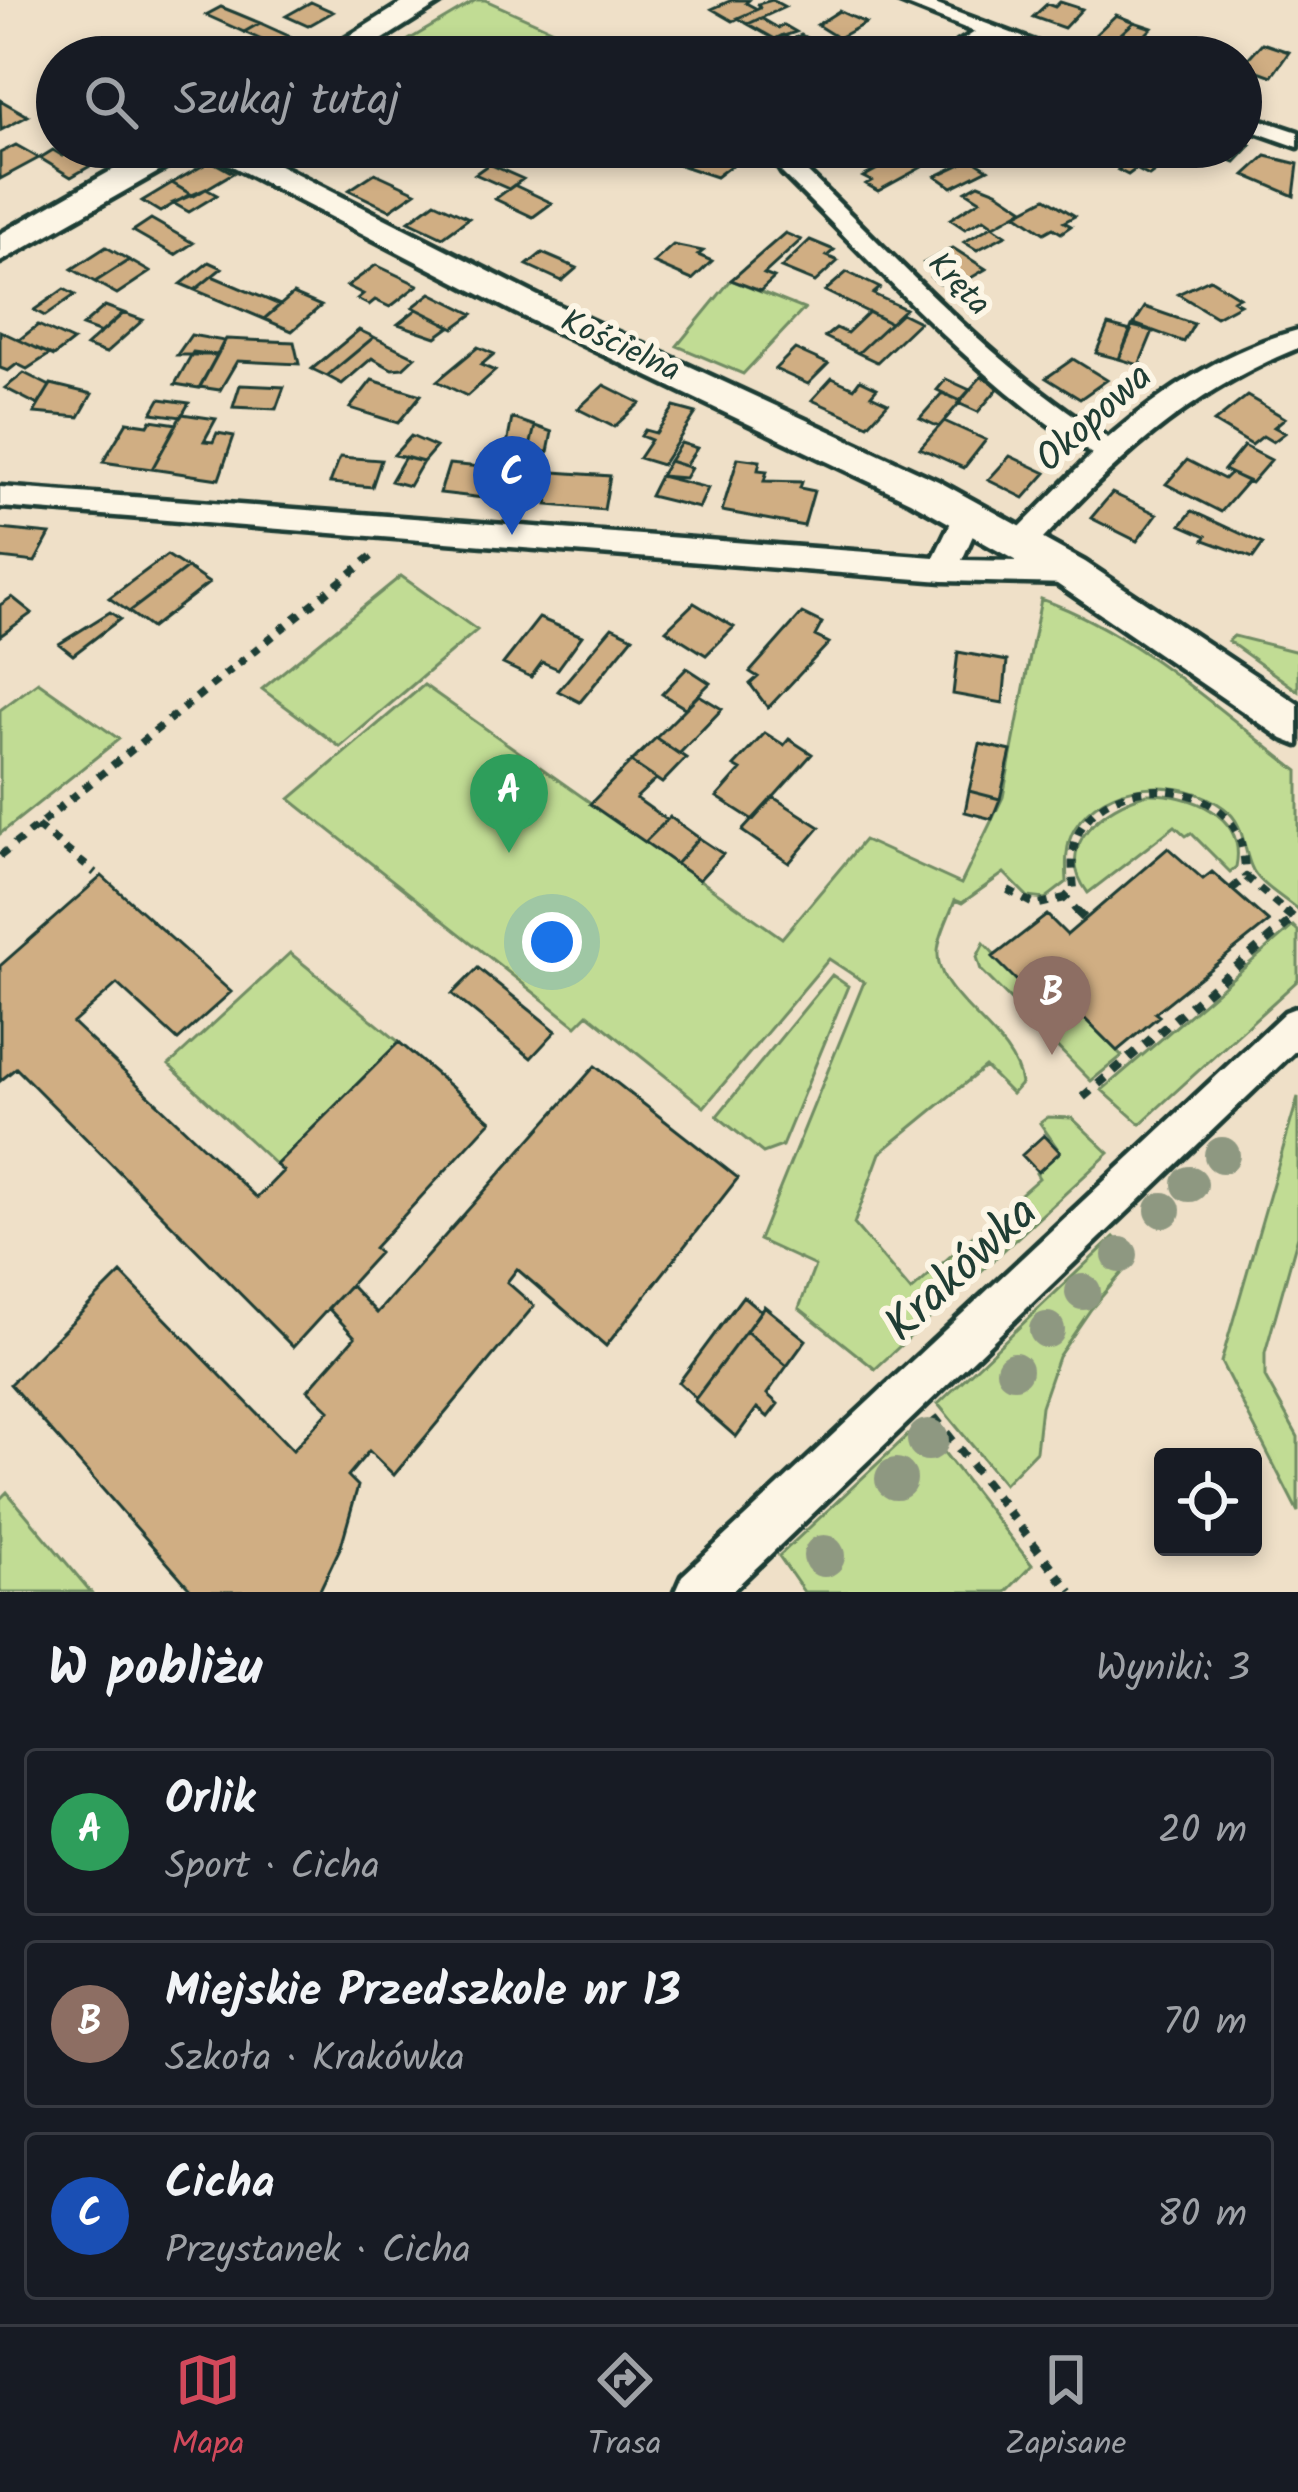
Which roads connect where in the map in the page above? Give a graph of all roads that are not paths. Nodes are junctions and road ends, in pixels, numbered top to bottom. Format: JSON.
{"nodes":[{"id":1,"x":429,"y":0,"type":"edge"},
{"id":2,"x":905,"y":0,"type":"edge"},
{"id":3,"x":992,"y":31,"type":"junction"},
{"id":4,"x":368,"y":36,"type":"edge"},
{"id":5,"x":983,"y":36,"type":"edge"},
{"id":6,"x":1006,"y":36,"type":"edge"},
{"id":7,"x":1262,"y":127,"type":"edge"},
{"id":8,"x":1298,"y":140,"type":"edge"},
{"id":9,"x":142,"y":168,"type":"edge"},
{"id":10,"x":261,"y":168,"type":"edge"},
{"id":11,"x":790,"y":168,"type":"edge"},
{"id":12,"x":0,"y":250,"type":"edge"},
{"id":13,"x":1298,"y":338,"type":"edge"},
{"id":14,"x":1108,"y":451,"type":"junction"},
{"id":15,"x":0,"y":497,"type":"edge"},
{"id":16,"x":968,"y":515,"type":"junction"},
{"id":17,"x":1021,"y":544,"type":"junction"},
{"id":18,"x":944,"y":570,"type":"junction"},
{"id":19,"x":1071,"y":573,"type":"junction"},
{"id":20,"x":1298,"y":727,"type":"edge"},
{"id":21,"x":1298,"y":1024,"type":"edge"},
{"id":22,"x":698,"y":1592,"type":"edge"}],
"edges":[{"from":1,"to":4,"type":"main road"},
{"from":2,"to":3,"type":"street"},
{"from":3,"to":5,"type":"street"},
{"from":3,"to":6,"type":"street"},
{"from":7,"to":8,"type":"street"},
{"from":9,"to":12,"type":"main road"},
{"from":10,"to":16,"type":"main road","name":"Kościelna"},
{"from":11,"to":14,"type":"street","name":"Kręta"},
{"from":13,"to":14,"type":"street","name":"Okopowa"},
{"from":14,"to":17,"type":"street","name":"Okopowa"},
{"from":15,"to":18,"type":"street"},
{"from":16,"to":17,"type":"main road","name":"Kościelna"},
{"from":16,"to":18,"type":"street"},
{"from":17,"to":19,"type":"main road","name":"Kościelna"},
{"from":18,"to":19,"type":"street"},
{"from":19,"to":20,"type":"main road","name":"Kościelna"},
{"from":21,"to":22,"type":"street","name":"Krakówka"}]}
